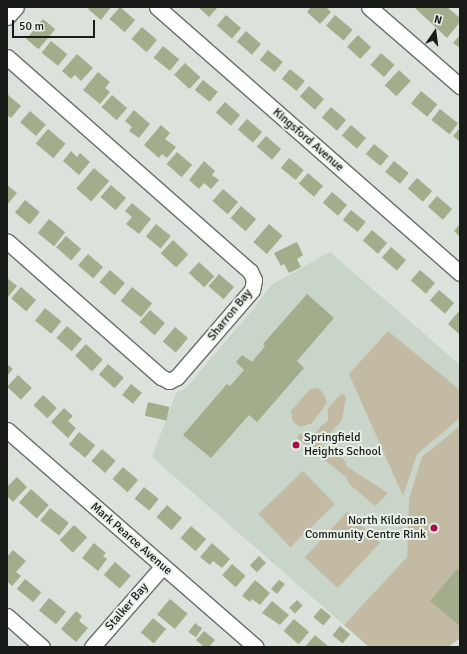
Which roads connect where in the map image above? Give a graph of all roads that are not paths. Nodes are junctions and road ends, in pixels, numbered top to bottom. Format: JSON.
{"nodes":[{"id":1,"x":16,"y":7,"type":"edge"},
{"id":2,"x":156,"y":7,"type":"edge"},
{"id":3,"x":379,"y":10,"type":"edge"},
{"id":4,"x":7,"y":17,"type":"edge"},
{"id":5,"x":7,"y":57,"type":"edge"},
{"id":6,"x":460,"y":86,"type":"edge"},
{"id":7,"x":7,"y":241,"type":"edge"},
{"id":8,"x":460,"y":273,"type":"edge"},
{"id":9,"x":7,"y":430,"type":"edge"},
{"id":10,"x":162,"y":567,"type":"junction"},
{"id":11,"x":7,"y":616,"type":"edge"},
{"id":12,"x":42,"y":647,"type":"edge"},
{"id":13,"x":92,"y":647,"type":"edge"},
{"id":14,"x":256,"y":647,"type":"edge"}],
"edges":[{"from":1,"to":4,"type":"street"},
{"from":2,"to":8,"type":"street","name":"Kingsford Avenue"},
{"from":3,"to":6,"type":"street"},
{"from":5,"to":7,"type":"street","name":"Sharron Bay"},
{"from":9,"to":10,"type":"street","name":"Mark Pearce Avenue"},
{"from":10,"to":13,"type":"street","name":"Stalker Bay"},
{"from":10,"to":14,"type":"street","name":"Mark Pearce Avenue"},
{"from":11,"to":12,"type":"street"}]}
